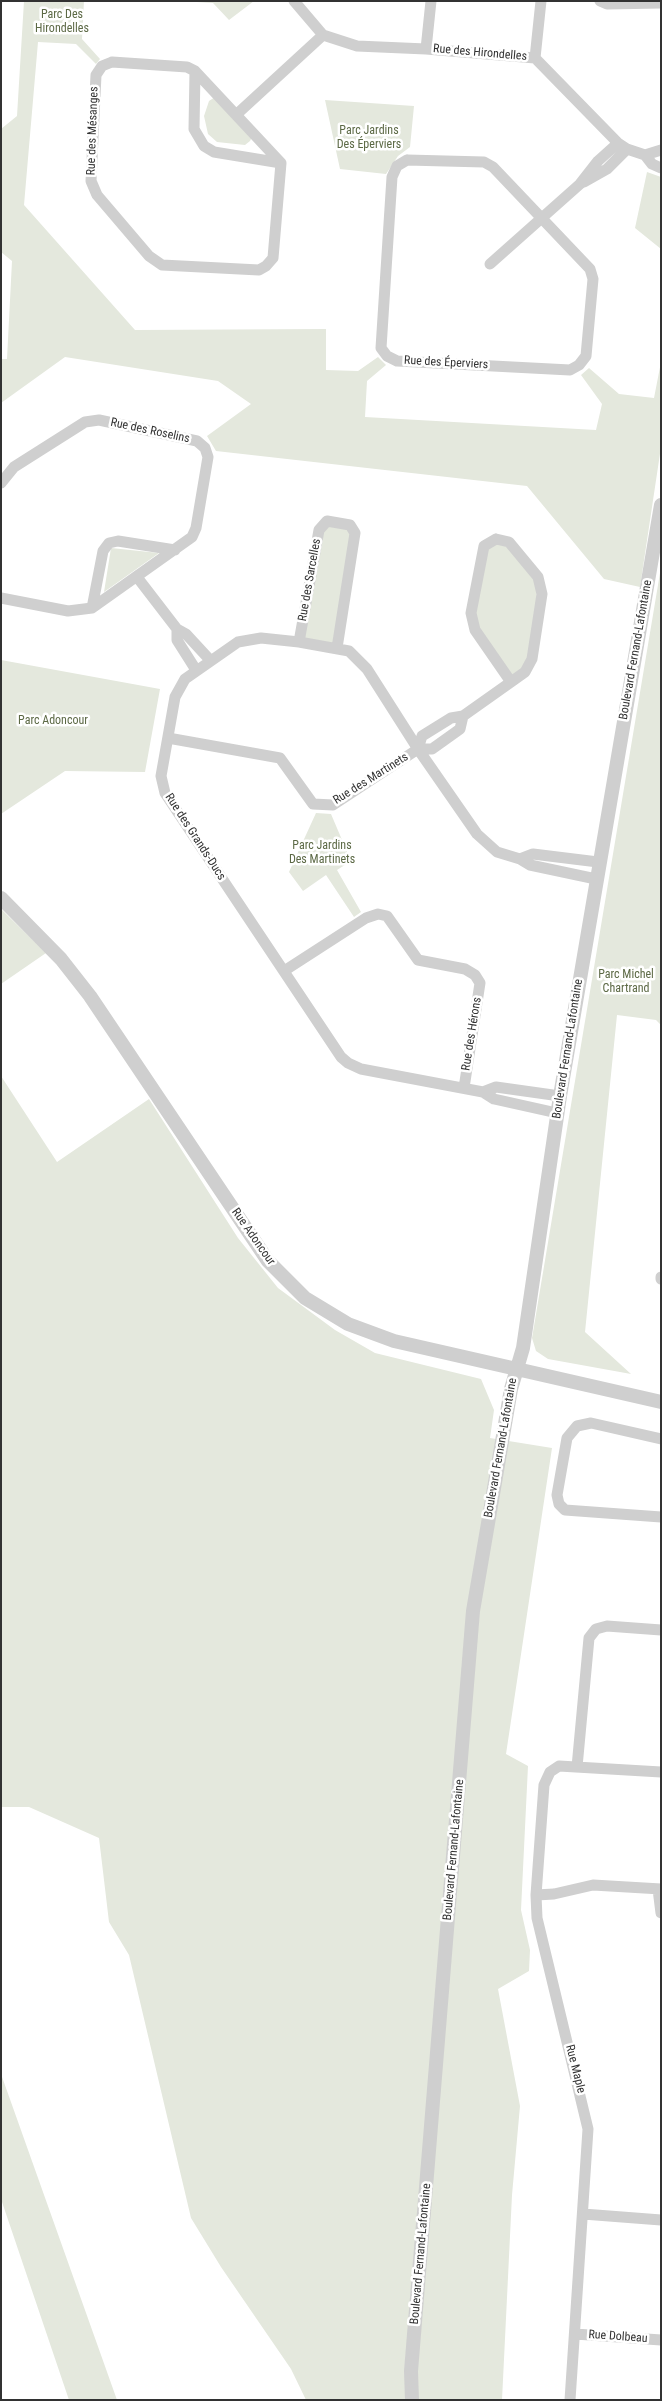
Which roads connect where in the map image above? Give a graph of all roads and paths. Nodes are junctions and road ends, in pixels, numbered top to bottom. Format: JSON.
{"nodes":[{"id":1,"x":294,"y":1,"type":"edge"},
{"id":2,"x":431,"y":1,"type":"edge"},
{"id":3,"x":541,"y":1,"type":"edge"},
{"id":4,"x":600,"y":1,"type":"edge"},
{"id":5,"x":661,"y":4,"type":"edge"},
{"id":6,"x":323,"y":35,"type":"junction"},
{"id":7,"x":426,"y":48,"type":"junction"},
{"id":8,"x":535,"y":58,"type":"junction"},
{"id":9,"x":195,"y":71,"type":"junction"},
{"id":10,"x":237,"y":114,"type":"junction"},
{"id":11,"x":623,"y":146,"type":"junction"},
{"id":12,"x":661,"y":150,"type":"edge"},
{"id":13,"x":645,"y":155,"type":"junction"},
{"id":14,"x":281,"y":163,"type":"junction"},
{"id":15,"x":661,"y":168,"type":"edge"},
{"id":16,"x":541,"y":218,"type":"junction"},
{"id":17,"x":490,"y":264,"type":"dead end"},
{"id":18,"x":1,"y":483,"type":"edge"},
{"id":19,"x":661,"y":505,"type":"edge"},
{"id":20,"x":175,"y":550,"type":"junction"},
{"id":21,"x":138,"y":577,"type":"junction"},
{"id":22,"x":1,"y":598,"type":"edge"},
{"id":23,"x":92,"y":608,"type":"junction"},
{"id":24,"x":177,"y":629,"type":"junction"},
{"id":25,"x":299,"y":642,"type":"junction"},
{"id":26,"x":337,"y":648,"type":"junction"},
{"id":27,"x":210,"y":660,"type":"junction"},
{"id":28,"x":196,"y":670,"type":"junction"},
{"id":29,"x":511,"y":682,"type":"junction"},
{"id":30,"x":168,"y":738,"type":"junction"},
{"id":31,"x":418,"y":749,"type":"junction"},
{"id":32,"x":520,"y":859,"type":"junction"},
{"id":33,"x":598,"y":862,"type":"junction"},
{"id":34,"x":596,"y":879,"type":"junction"},
{"id":35,"x":1,"y":898,"type":"edge"},
{"id":36,"x":284,"y":971,"type":"junction"},
{"id":37,"x":464,"y":1088,"type":"junction"},
{"id":38,"x":483,"y":1092,"type":"junction"},
{"id":39,"x":560,"y":1096,"type":"junction"},
{"id":40,"x":557,"y":1113,"type":"junction"},
{"id":41,"x":516,"y":1369,"type":"junction"},
{"id":42,"x":661,"y":1402,"type":"edge"},
{"id":43,"x":661,"y":1439,"type":"edge"},
{"id":44,"x":661,"y":1517,"type":"edge"},
{"id":45,"x":661,"y":1630,"type":"edge"},
{"id":46,"x":577,"y":1767,"type":"junction"},
{"id":47,"x":661,"y":1772,"type":"edge"},
{"id":48,"x":660,"y":1889,"type":"edge"},
{"id":49,"x":536,"y":1895,"type":"junction"},
{"id":50,"x":661,"y":1913,"type":"edge"},
{"id":51,"x":583,"y":2214,"type":"junction"},
{"id":52,"x":661,"y":2220,"type":"edge"},
{"id":53,"x":575,"y":2334,"type":"junction"},
{"id":54,"x":661,"y":2340,"type":"edge"},
{"id":55,"x":412,"y":2400,"type":"edge"},
{"id":56,"x":570,"y":2400,"type":"edge"}],
"edges":[{"from":1,"to":6,"type":"street"},
{"from":2,"to":7,"type":"street"},
{"from":3,"to":8,"type":"street"},
{"from":4,"to":5,"type":"street"},
{"from":6,"to":7,"type":"street","name":"Rue des Hirondelles"},
{"from":6,"to":10,"type":"street"},
{"from":7,"to":8,"type":"street","name":"Rue des Hirondelles"},
{"from":8,"to":11,"type":"street","name":"Rue des Hirondelles"},
{"from":9,"to":10,"type":"street"},
{"from":9,"to":14,"type":"street"},
{"from":9,"to":14,"type":"street","name":"Rue des Mésanges"},
{"from":10,"to":14,"type":"street"},
{"from":11,"to":13,"type":"street","name":"Rue des Hirondelles"},
{"from":11,"to":16,"type":"street"},
{"from":12,"to":13,"type":"street"},
{"from":13,"to":15,"type":"street","name":"Rue des Hirondelles"},
{"from":16,"to":16,"type":"street","name":"Rue des Éperviers"},
{"from":16,"to":17,"type":"street"},
{"from":18,"to":20,"type":"street","name":"Rue des Roselins"},
{"from":19,"to":33,"type":"street","name":"Boulevard Fernand-Lafontaine"},
{"from":20,"to":21,"type":"street","name":"Rue des Roselins"},
{"from":20,"to":23,"type":"street"},
{"from":21,"to":23,"type":"street","name":"Rue des Roselins"},
{"from":21,"to":24,"type":"street"},
{"from":22,"to":23,"type":"street","name":"Rue des Roselins"},
{"from":24,"to":27,"type":"street"},
{"from":24,"to":28,"type":"street"},
{"from":25,"to":26,"type":"street","name":"Rue des Grands-Ducs"},
{"from":25,"to":26,"type":"street","name":"Rue des Sarcelles"},
{"from":25,"to":27,"type":"street","name":"Rue des Grands-Ducs"},
{"from":26,"to":31,"type":"street","name":"Rue des Grands-Ducs"},
{"from":27,"to":28,"type":"street","name":"Rue des Grands-Ducs"},
{"from":28,"to":30,"type":"street","name":"Rue des Grands-Ducs"},
{"from":29,"to":29,"type":"street","name":"Rue des Martinets"},
{"from":29,"to":31,"type":"street","name":"Rue des Martinets"},
{"from":30,"to":31,"type":"street","name":"Rue des Martinets"},
{"from":30,"to":36,"type":"street","name":"Rue des Grands-Ducs"},
{"from":31,"to":32,"type":"street","name":"Rue des Grands-Ducs"},
{"from":32,"to":33,"type":"street","name":"Rue des Grands-Ducs"},
{"from":32,"to":34,"type":"street","name":"Rue des Grands-Ducs"},
{"from":33,"to":34,"type":"street","name":"Boulevard Fernand-Lafontaine"},
{"from":34,"to":39,"type":"street","name":"Boulevard Fernand-Lafontaine"},
{"from":35,"to":41,"type":"street","name":"Rue Adoncour"},
{"from":36,"to":37,"type":"street","name":"Rue des Grands-Ducs"},
{"from":36,"to":37,"type":"street","name":"Rue des Hérons"},
{"from":37,"to":38,"type":"street","name":"Rue des Grands-Ducs"},
{"from":38,"to":39,"type":"street","name":"Rue des Grands-Ducs"},
{"from":38,"to":40,"type":"street","name":"Rue des Grands-Ducs"},
{"from":39,"to":40,"type":"street","name":"Boulevard Fernand-Lafontaine"},
{"from":40,"to":41,"type":"street","name":"Boulevard Fernand-Lafontaine"},
{"from":41,"to":42,"type":"street","name":"Rue Adoncour"},
{"from":41,"to":55,"type":"street","name":"Boulevard Fernand-Lafontaine"},
{"from":43,"to":44,"type":"street"},
{"from":45,"to":46,"type":"street"},
{"from":46,"to":47,"type":"street","name":"Rue Maple"},
{"from":46,"to":49,"type":"street","name":"Rue Maple"},
{"from":48,"to":49,"type":"street"},
{"from":48,"to":50,"type":"street"},
{"from":49,"to":51,"type":"street","name":"Rue Maple"},
{"from":51,"to":52,"type":"street"},
{"from":51,"to":53,"type":"street","name":"Rue Maple"},
{"from":53,"to":54,"type":"street","name":"Rue Dolbeau"},
{"from":53,"to":56,"type":"street","name":"Rue Maple"}]}
